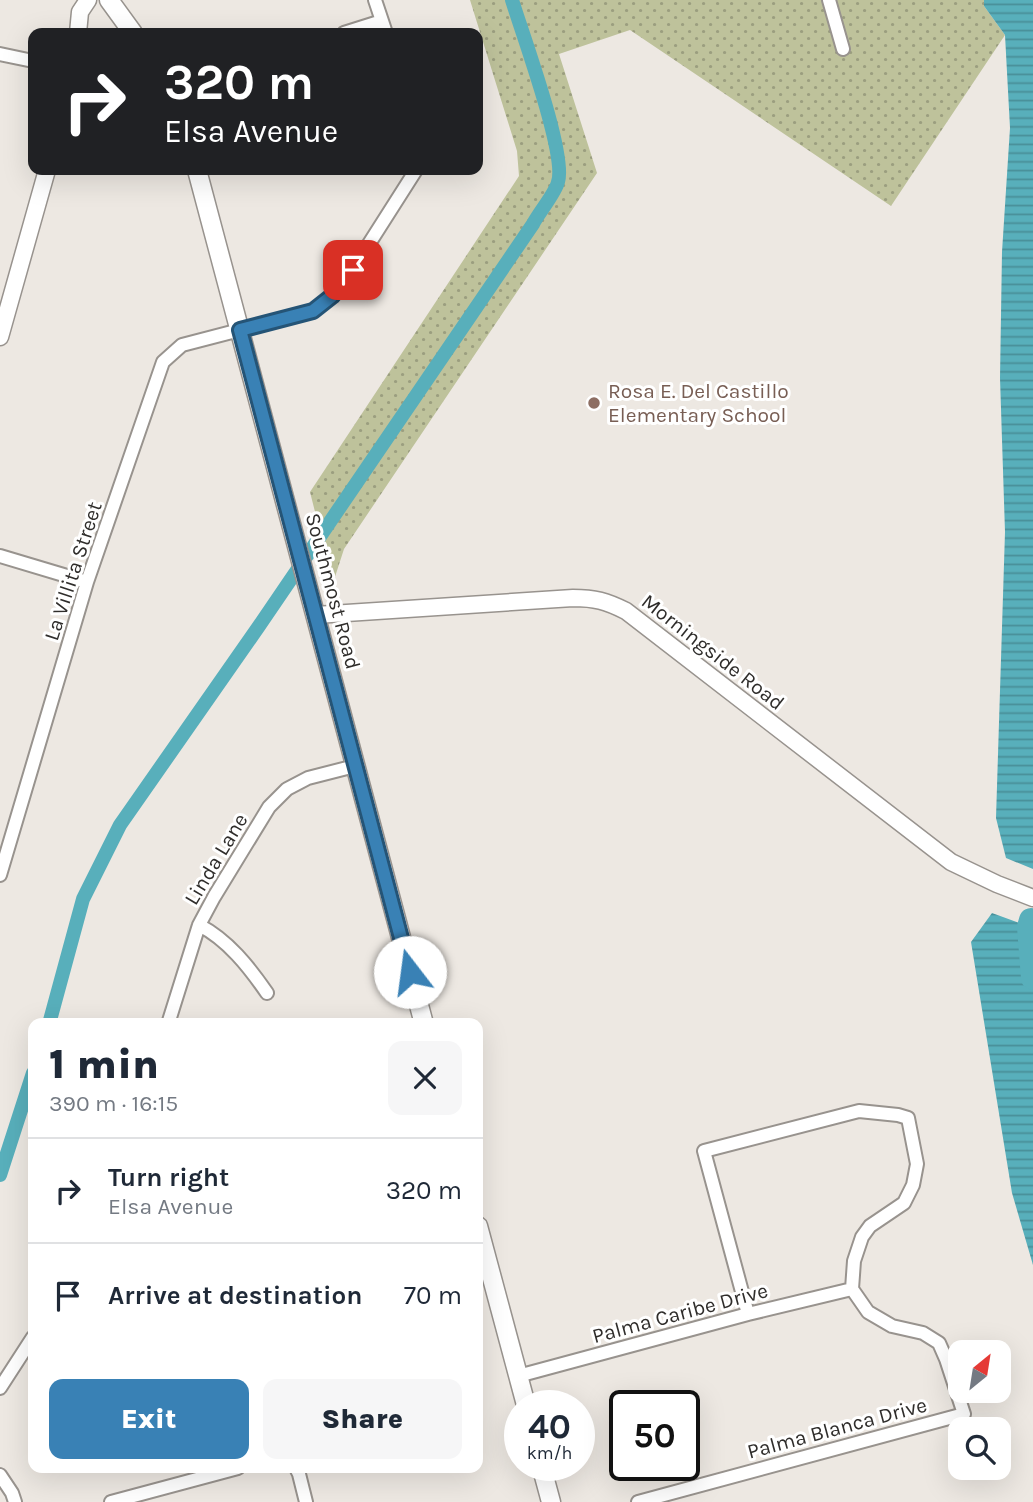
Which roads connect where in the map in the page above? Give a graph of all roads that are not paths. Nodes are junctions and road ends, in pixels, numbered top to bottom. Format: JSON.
{"nodes":[{"id":1,"x":88,"y":0,"type":"edge"},
{"id":2,"x":109,"y":0,"type":"edge"},
{"id":3,"x":375,"y":0,"type":"edge"},
{"id":4,"x":829,"y":0,"type":"edge"},
{"id":5,"x":384,"y":27,"type":"edge"},
{"id":6,"x":78,"y":28,"type":"edge"},
{"id":7,"x":129,"y":28,"type":"edge"},
{"id":8,"x":843,"y":49,"type":"dead end"},
{"id":9,"x":0,"y":54,"type":"edge"},
{"id":10,"x":28,"y":60,"type":"edge"},
{"id":11,"x":46,"y":175,"type":"edge"},
{"id":12,"x":198,"y":175,"type":"edge"},
{"id":13,"x":413,"y":175,"type":"edge"},
{"id":14,"x":240,"y":330,"type":"junction"},
{"id":15,"x":0,"y":337,"type":"edge"},
{"id":16,"x":0,"y":556,"type":"edge"},
{"id":17,"x":87,"y":582,"type":"junction"},
{"id":18,"x":314,"y":607,"type":"junction"},
{"id":19,"x":355,"y":766,"type":"junction"},
{"id":20,"x":0,"y":875,"type":"edge"},
{"id":21,"x":1033,"y":898,"type":"edge"},
{"id":22,"x":199,"y":925,"type":"junction"},
{"id":23,"x":267,"y":993,"type":"dead end"},
{"id":24,"x":170,"y":1018,"type":"edge"},
{"id":25,"x":422,"y":1018,"type":"edge"},
{"id":26,"x":483,"y":1245,"type":"edge"},
{"id":27,"x":852,"y":1289,"type":"junction"},
{"id":28,"x":748,"y":1314,"type":"junction"},
{"id":29,"x":28,"y":1345,"type":"edge"},
{"id":30,"x":517,"y":1376,"type":"junction"},
{"id":31,"x":0,"y":1388,"type":"edge"},
{"id":32,"x":521,"y":1390,"type":"edge"},
{"id":33,"x":219,"y":1473,"type":"edge"},
{"id":34,"x":298,"y":1473,"type":"edge"},
{"id":35,"x":0,"y":1475,"type":"edge"},
{"id":36,"x":545,"y":1481,"type":"edge"},
{"id":37,"x":15,"y":1502,"type":"edge"},
{"id":38,"x":111,"y":1502,"type":"edge"},
{"id":39,"x":306,"y":1502,"type":"edge"},
{"id":40,"x":551,"y":1502,"type":"edge"},
{"id":41,"x":638,"y":1502,"type":"edge"}],
"edges":[{"from":1,"to":6,"type":"street"},
{"from":2,"to":7,"type":"main road"},
{"from":3,"to":5,"type":"street"},
{"from":4,"to":8,"type":"street"},
{"from":9,"to":10,"type":"street"},
{"from":11,"to":15,"type":"street"},
{"from":12,"to":14,"type":"main road","name":"Southmost Road"},
{"from":13,"to":14,"type":"street","name":"La Villita Street"},
{"from":14,"to":17,"type":"street","name":"La Villita Street"},
{"from":14,"to":18,"type":"main road","name":"Southmost Road"},
{"from":16,"to":17,"type":"street"},
{"from":17,"to":20,"type":"street","name":"La Villita Street"},
{"from":18,"to":19,"type":"main road","name":"Southmost Road"},
{"from":18,"to":21,"type":"street","name":"Morningside Road"},
{"from":19,"to":22,"type":"street","name":"Linda Lane"},
{"from":19,"to":25,"type":"main road","name":"Southmost Road"},
{"from":22,"to":23,"type":"street"},
{"from":22,"to":24,"type":"street","name":"Linda Lane"},
{"from":26,"to":30,"type":"main road"},
{"from":27,"to":28,"type":"street","name":"Palma Caribe Drive"},
{"from":27,"to":28,"type":"street"},
{"from":27,"to":41,"type":"street","name":"Palma Blanca Drive"},
{"from":28,"to":30,"type":"street","name":"Palma Caribe Drive"},
{"from":29,"to":31,"type":"street"},
{"from":30,"to":32,"type":"main road"},
{"from":33,"to":38,"type":"street"},
{"from":34,"to":39,"type":"street"},
{"from":35,"to":37,"type":"street"},
{"from":36,"to":40,"type":"main road"}]}
